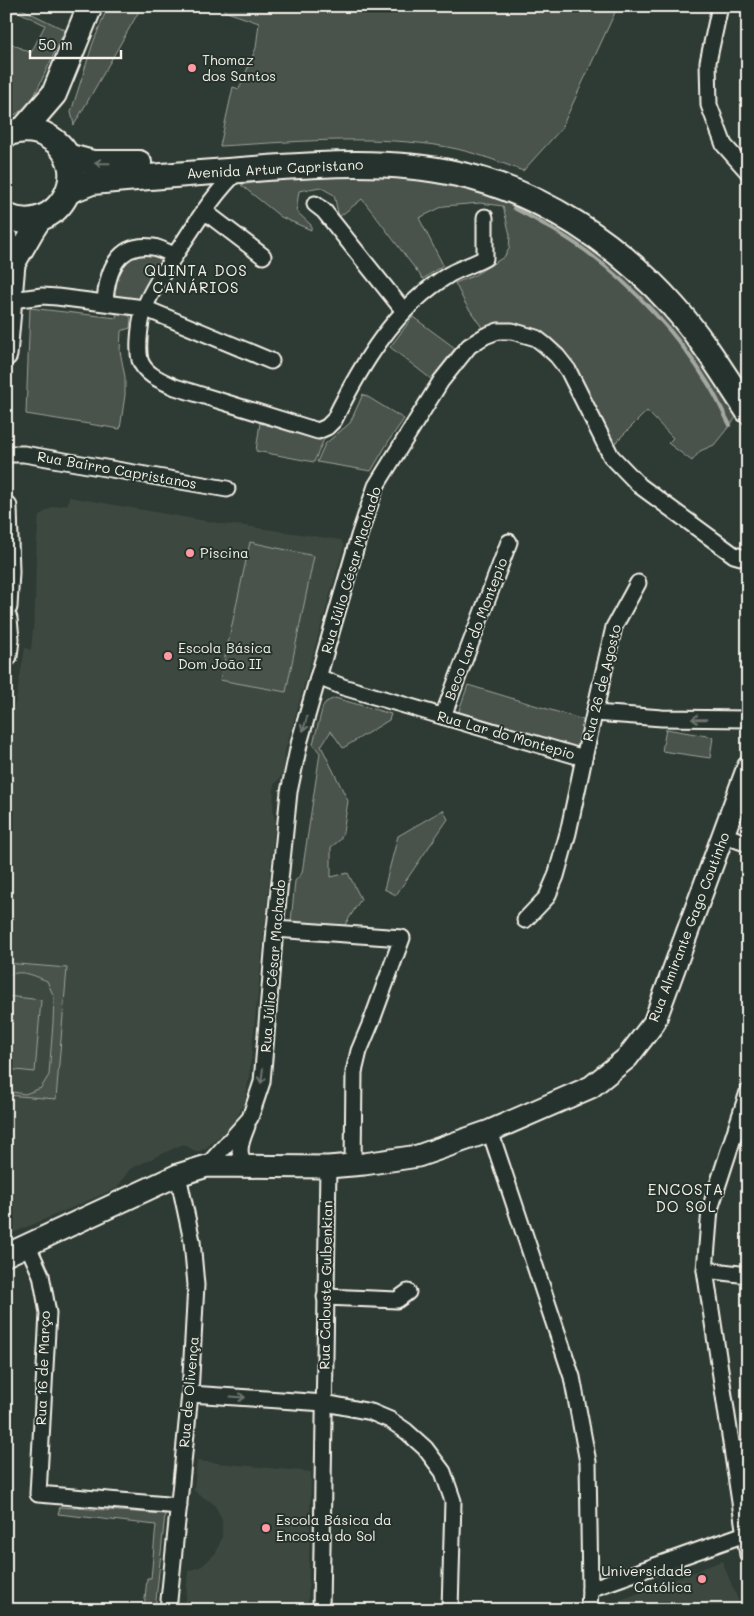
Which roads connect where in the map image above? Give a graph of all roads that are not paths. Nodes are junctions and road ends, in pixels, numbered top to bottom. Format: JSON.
{"nodes":[{"id":1,"x":90,"y":6,"type":"edge"},
{"id":2,"x":720,"y":6,"type":"edge"},
{"id":3,"x":54,"y":94,"type":"junction"},
{"id":4,"x":14,"y":132,"type":"edge"},
{"id":5,"x":62,"y":149,"type":"junction"},
{"id":6,"x":239,"y":170,"type":"junction"},
{"id":7,"x":202,"y":172,"type":"junction"},
{"id":8,"x":748,"y":172,"type":"edge"},
{"id":9,"x":68,"y":191,"type":"junction"},
{"id":10,"x":315,"y":204,"type":"dead end"},
{"id":11,"x":207,"y":207,"type":"junction"},
{"id":12,"x":6,"y":216,"type":"edge"},
{"id":13,"x":42,"y":217,"type":"junction"},
{"id":14,"x":485,"y":217,"type":"dead end"},
{"id":15,"x":6,"y":237,"type":"edge"},
{"id":16,"x":175,"y":256,"type":"junction"},
{"id":17,"x":263,"y":256,"type":"dead end"},
{"id":18,"x":13,"y":281,"type":"junction"},
{"id":19,"x":104,"y":302,"type":"junction"},
{"id":20,"x":144,"y":308,"type":"junction"},
{"id":21,"x":404,"y":312,"type":"junction"},
{"id":22,"x":6,"y":355,"type":"edge"},
{"id":23,"x":270,"y":361,"type":"dead end"},
{"id":24,"x":748,"y":384,"type":"edge"},
{"id":25,"x":748,"y":411,"type":"edge"},
{"id":26,"x":6,"y":454,"type":"edge"},
{"id":27,"x":227,"y":489,"type":"dead end"},
{"id":28,"x":6,"y":507,"type":"edge"},
{"id":29,"x":509,"y":542,"type":"dead end"},
{"id":30,"x":748,"y":548,"type":"edge"},
{"id":31,"x":728,"y":549,"type":"junction"},
{"id":32,"x":748,"y":559,"type":"edge"},
{"id":33,"x":638,"y":583,"type":"dead end"},
{"id":34,"x":6,"y":607,"type":"edge"},
{"id":35,"x":6,"y":619,"type":"edge"},
{"id":36,"x":6,"y":656,"type":"edge"},
{"id":37,"x":318,"y":677,"type":"junction"},
{"id":38,"x":595,"y":713,"type":"junction"},
{"id":39,"x":443,"y":716,"type":"junction"},
{"id":40,"x":748,"y":719,"type":"edge"},
{"id":41,"x":584,"y":758,"type":"junction"},
{"id":42,"x":748,"y":767,"type":"edge"},
{"id":43,"x":724,"y":835,"type":"junction"},
{"id":44,"x":748,"y":844,"type":"edge"},
{"id":45,"x":525,"y":920,"type":"dead end"},
{"id":46,"x":275,"y":929,"type":"junction"},
{"id":47,"x":748,"y":1092,"type":"edge"},
{"id":48,"x":250,"y":1118,"type":"junction"},
{"id":49,"x":743,"y":1122,"type":"edge"},
{"id":50,"x":490,"y":1131,"type":"junction"},
{"id":51,"x":353,"y":1165,"type":"junction"},
{"id":52,"x":207,"y":1166,"type":"junction"},
{"id":53,"x":245,"y":1166,"type":"junction"},
{"id":54,"x":328,"y":1167,"type":"junction"},
{"id":55,"x":178,"y":1175,"type":"junction"},
{"id":56,"x":28,"y":1246,"type":"junction"},
{"id":57,"x":6,"y":1255,"type":"edge"},
{"id":58,"x":705,"y":1270,"type":"junction"},
{"id":59,"x":748,"y":1275,"type":"edge"},
{"id":60,"x":408,"y":1292,"type":"dead end"},
{"id":61,"x":325,"y":1296,"type":"junction"},
{"id":62,"x":190,"y":1394,"type":"junction"},
{"id":63,"x":325,"y":1403,"type":"junction"},
{"id":64,"x":732,"y":1449,"type":"junction"},
{"id":65,"x":748,"y":1449,"type":"edge"},
{"id":66,"x":179,"y":1506,"type":"junction"},
{"id":67,"x":744,"y":1534,"type":"junction"},
{"id":68,"x":748,"y":1556,"type":"edge"},
{"id":69,"x":590,"y":1589,"type":"junction"},
{"id":70,"x":168,"y":1610,"type":"edge"},
{"id":71,"x":321,"y":1610,"type":"edge"},
{"id":72,"x":450,"y":1610,"type":"edge"},
{"id":73,"x":589,"y":1610,"type":"edge"}],
"edges":[{"from":1,"to":3,"type":"main road"},
{"from":2,"to":8,"type":"street"},
{"from":3,"to":4,"type":"main road"},
{"from":3,"to":5,"type":"main road"},
{"from":4,"to":5,"type":"main road","name":"Avenida Artur Capristano"},
{"from":5,"to":9,"type":"main road"},
{"from":24,"to":5,"type":"main road","name":"Avenida Artur Capristano","one_way":true},
{"from":6,"to":7,"type":"main road","name":"Avenida Artur Capristano"},
{"from":6,"to":11,"type":"street"},
{"from":6,"to":25,"type":"main road","name":"Avenida Artur Capristano"},
{"from":7,"to":9,"type":"main road","name":"Avenida Artur Capristano"},
{"from":7,"to":11,"type":"street"},
{"from":9,"to":13,"type":"main road"},
{"from":10,"to":21,"type":"street"},
{"from":11,"to":16,"type":"street"},
{"from":11,"to":17,"type":"street"},
{"from":12,"to":13,"type":"main road"},
{"from":13,"to":18,"type":"street"},
{"from":14,"to":21,"type":"street"},
{"from":15,"to":18,"type":"street"},
{"from":16,"to":19,"type":"street"},
{"from":16,"to":20,"type":"street"},
{"from":18,"to":19,"type":"street"},
{"from":18,"to":22,"type":"street"},
{"from":19,"to":20,"type":"street"},
{"from":20,"to":21,"type":"street"},
{"from":20,"to":23,"type":"street"},
{"from":26,"to":27,"type":"street","name":"Rua Bairro Capristanos"},
{"from":28,"to":34,"type":"street"},
{"from":29,"to":39,"type":"street","name":"Beco Lar do Montepio"},
{"from":30,"to":31,"type":"street"},
{"from":31,"to":32,"type":"street","name":"Rua Júlio César Machado"},
{"from":31,"to":37,"type":"street","name":"Rua Júlio César Machado"},
{"from":33,"to":38,"type":"street","name":"Rua 26 de Agosto"},
{"from":35,"to":36,"type":"street"},
{"from":37,"to":39,"type":"street","name":"Rua Lar do Montepio"},
{"from":37,"to":46,"type":"street","name":"Rua Júlio César Machado","one_way":true},
{"from":40,"to":38,"type":"street","one_way":true},
{"from":38,"to":41,"type":"street","name":"Rua 26 de Agosto"},
{"from":39,"to":41,"type":"street","name":"Rua Lar do Montepio"},
{"from":41,"to":45,"type":"street","name":"Rua Lar do Montepio"},
{"from":42,"to":43,"type":"street","name":"Rua Almirante Gago Coutinho"},
{"from":43,"to":44,"type":"street"},
{"from":43,"to":50,"type":"street","name":"Rua Almirante Gago Coutinho"},
{"from":46,"to":48,"type":"street","name":"Rua Júlio César Machado","one_way":true},
{"from":46,"to":51,"type":"street"},
{"from":47,"to":49,"type":"street"},
{"from":48,"to":52,"type":"street","name":"Rua Júlio César Machado"},
{"from":48,"to":53,"type":"street","name":"Rua Júlio César Machado"},
{"from":49,"to":58,"type":"street"},
{"from":50,"to":51,"type":"street","name":"Rua Almirante Gago Coutinho"},
{"from":50,"to":69,"type":"street"},
{"from":51,"to":54,"type":"street","name":"Rua Almirante Gago Coutinho"},
{"from":52,"to":53,"type":"street","name":"Rua Almirante Gago Coutinho"},
{"from":52,"to":55,"type":"street"},
{"from":53,"to":54,"type":"street","name":"Rua Almirante Gago Coutinho"},
{"from":54,"to":61,"type":"street","name":"Rua Calouste Gulbenkian"},
{"from":55,"to":56,"type":"street"},
{"from":55,"to":62,"type":"street","name":"Rua de Olivença"},
{"from":56,"to":57,"type":"street"},
{"from":56,"to":66,"type":"street","name":"Rua 16 de Março"},
{"from":58,"to":59,"type":"street"},
{"from":58,"to":64,"type":"street"},
{"from":60,"to":61,"type":"street"},
{"from":61,"to":63,"type":"street","name":"Rua Calouste Gulbenkian"},
{"from":62,"to":63,"type":"street","one_way":true},
{"from":62,"to":66,"type":"street","name":"Rua de Olivença"},
{"from":63,"to":71,"type":"street","name":"Rua Calouste Gulbenkian"},
{"from":63,"to":72,"type":"street"},
{"from":64,"to":65,"type":"street"},
{"from":64,"to":67,"type":"street"},
{"from":66,"to":70,"type":"street","name":"Rua de Olivença"},
{"from":67,"to":68,"type":"street"},
{"from":67,"to":69,"type":"street"},
{"from":69,"to":73,"type":"street"}]}
